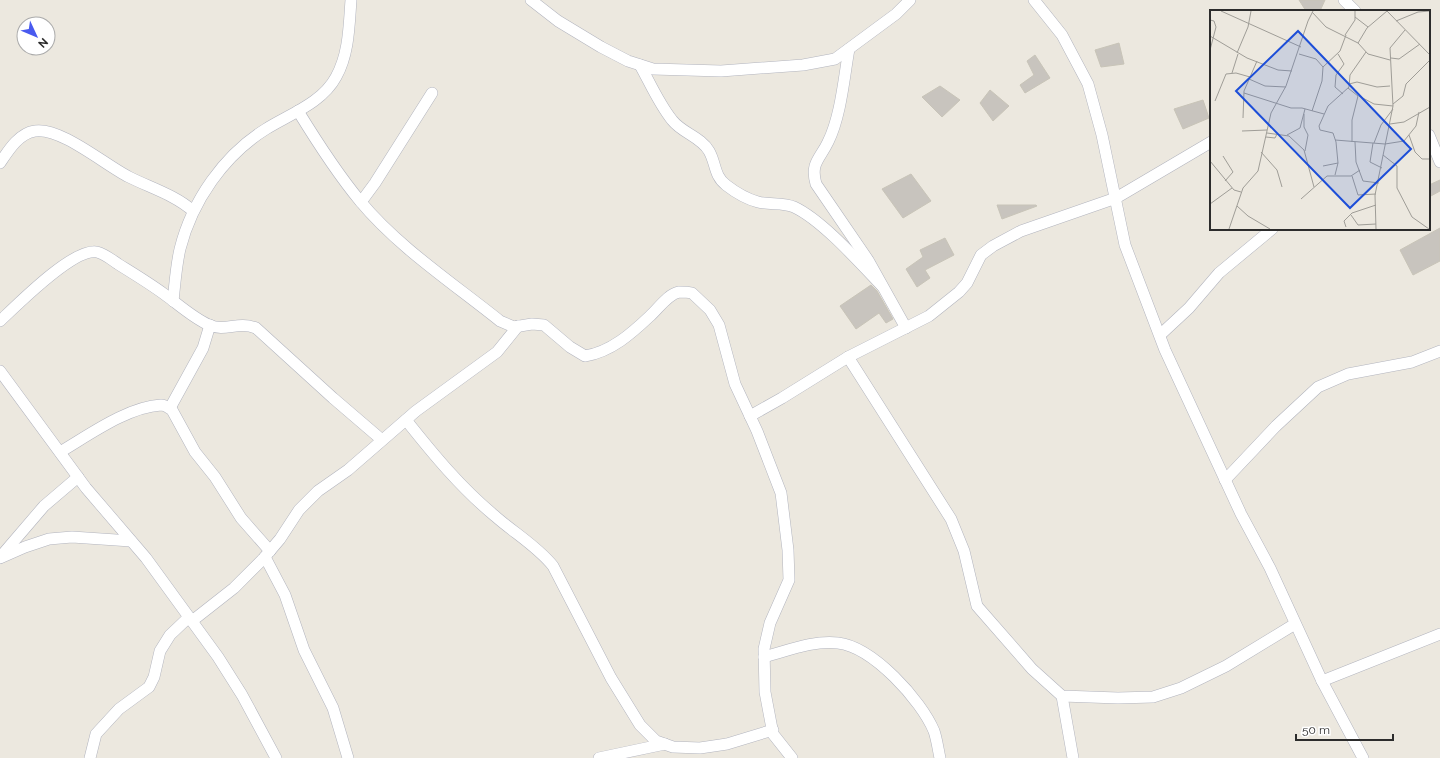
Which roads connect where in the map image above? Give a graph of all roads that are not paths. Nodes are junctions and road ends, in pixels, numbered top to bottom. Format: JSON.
{"nodes":[{"id":1,"x":351,"y":0,"type":"edge"},
{"id":2,"x":531,"y":0,"type":"edge"},
{"id":3,"x":910,"y":0,"type":"edge"},
{"id":4,"x":1034,"y":0,"type":"edge"},
{"id":5,"x":1344,"y":0,"type":"edge"},
{"id":6,"x":1354,"y":10,"type":"edge"},
{"id":7,"x":849,"y":49,"type":"junction"},
{"id":8,"x":640,"y":65,"type":"junction"},
{"id":9,"x":432,"y":93,"type":"dead end"},
{"id":10,"x":298,"y":110,"type":"junction"},
{"id":11,"x":1430,"y":139,"type":"edge"},
{"id":12,"x":1210,"y":143,"type":"edge"},
{"id":13,"x":1436,"y":160,"type":"edge"},
{"id":14,"x":0,"y":163,"type":"edge"},
{"id":15,"x":1116,"y":198,"type":"junction"},
{"id":16,"x":361,"y":202,"type":"junction"},
{"id":17,"x":193,"y":211,"type":"junction"},
{"id":18,"x":1271,"y":230,"type":"edge"},
{"id":19,"x":882,"y":286,"type":"junction"},
{"id":20,"x":173,"y":301,"type":"junction"},
{"id":21,"x":0,"y":321,"type":"edge"},
{"id":22,"x":210,"y":326,"type":"junction"},
{"id":23,"x":518,"y":326,"type":"junction"},
{"id":24,"x":906,"y":328,"type":"junction"},
{"id":25,"x":1160,"y":335,"type":"junction"},
{"id":26,"x":1440,"y":351,"type":"edge"},
{"id":27,"x":848,"y":357,"type":"junction"},
{"id":28,"x":0,"y":371,"type":"edge"},
{"id":29,"x":170,"y":408,"type":"junction"},
{"id":30,"x":750,"y":416,"type":"junction"},
{"id":31,"x":406,"y":420,"type":"junction"},
{"id":32,"x":382,"y":440,"type":"junction"},
{"id":33,"x":60,"y":452,"type":"junction"},
{"id":34,"x":78,"y":478,"type":"junction"},
{"id":35,"x":1225,"y":480,"type":"junction"},
{"id":36,"x":131,"y":541,"type":"junction"},
{"id":37,"x":267,"y":554,"type":"junction"},
{"id":38,"x":0,"y":557,"type":"edge"},
{"id":39,"x":191,"y":619,"type":"junction"},
{"id":40,"x":1295,"y":624,"type":"junction"},
{"id":41,"x":1440,"y":634,"type":"edge"},
{"id":42,"x":764,"y":657,"type":"junction"},
{"id":43,"x":1322,"y":681,"type":"junction"},
{"id":44,"x":1062,"y":696,"type":"junction"},
{"id":45,"x":772,"y":730,"type":"junction"},
{"id":46,"x":665,"y":744,"type":"junction"},
{"id":47,"x":790,"y":757,"type":"edge"},
{"id":48,"x":90,"y":758,"type":"edge"},
{"id":49,"x":276,"y":758,"type":"edge"},
{"id":50,"x":348,"y":758,"type":"edge"},
{"id":51,"x":599,"y":758,"type":"edge"},
{"id":52,"x":940,"y":758,"type":"edge"},
{"id":53,"x":1073,"y":758,"type":"edge"},
{"id":54,"x":1363,"y":758,"type":"edge"}],
"edges":[{"from":1,"to":10,"type":"street"},
{"from":2,"to":8,"type":"street"},
{"from":3,"to":7,"type":"street"},
{"from":4,"to":15,"type":"street"},
{"from":5,"to":6,"type":"street"},
{"from":7,"to":8,"type":"street"},
{"from":7,"to":19,"type":"street"},
{"from":8,"to":19,"type":"street"},
{"from":9,"to":16,"type":"street"},
{"from":10,"to":16,"type":"street"},
{"from":10,"to":17,"type":"street"},
{"from":11,"to":13,"type":"street"},
{"from":12,"to":15,"type":"street"},
{"from":14,"to":17,"type":"street"},
{"from":15,"to":24,"type":"street"},
{"from":15,"to":25,"type":"street"},
{"from":16,"to":23,"type":"street"},
{"from":17,"to":20,"type":"street"},
{"from":18,"to":25,"type":"street"},
{"from":19,"to":24,"type":"street"},
{"from":20,"to":21,"type":"street"},
{"from":20,"to":22,"type":"street"},
{"from":22,"to":29,"type":"street"},
{"from":22,"to":32,"type":"street"},
{"from":23,"to":30,"type":"street"},
{"from":23,"to":31,"type":"street"},
{"from":24,"to":27,"type":"street"},
{"from":25,"to":35,"type":"street"},
{"from":26,"to":35,"type":"street"},
{"from":27,"to":30,"type":"street"},
{"from":27,"to":44,"type":"street"},
{"from":28,"to":33,"type":"street"},
{"from":29,"to":33,"type":"street"},
{"from":29,"to":37,"type":"street"},
{"from":30,"to":42,"type":"street"},
{"from":31,"to":32,"type":"street"},
{"from":31,"to":46,"type":"street"},
{"from":32,"to":37,"type":"street"},
{"from":33,"to":34,"type":"street"},
{"from":34,"to":36,"type":"street"},
{"from":34,"to":38,"type":"street"},
{"from":35,"to":40,"type":"street"},
{"from":36,"to":38,"type":"street"},
{"from":36,"to":39,"type":"street"},
{"from":37,"to":39,"type":"street"},
{"from":37,"to":50,"type":"street"},
{"from":39,"to":48,"type":"street"},
{"from":39,"to":49,"type":"street"},
{"from":40,"to":43,"type":"street"},
{"from":40,"to":44,"type":"street"},
{"from":41,"to":43,"type":"street"},
{"from":42,"to":45,"type":"street"},
{"from":42,"to":52,"type":"street"},
{"from":43,"to":54,"type":"street"},
{"from":44,"to":53,"type":"street"},
{"from":45,"to":46,"type":"street"},
{"from":45,"to":47,"type":"street"},
{"from":46,"to":51,"type":"street"}]}
